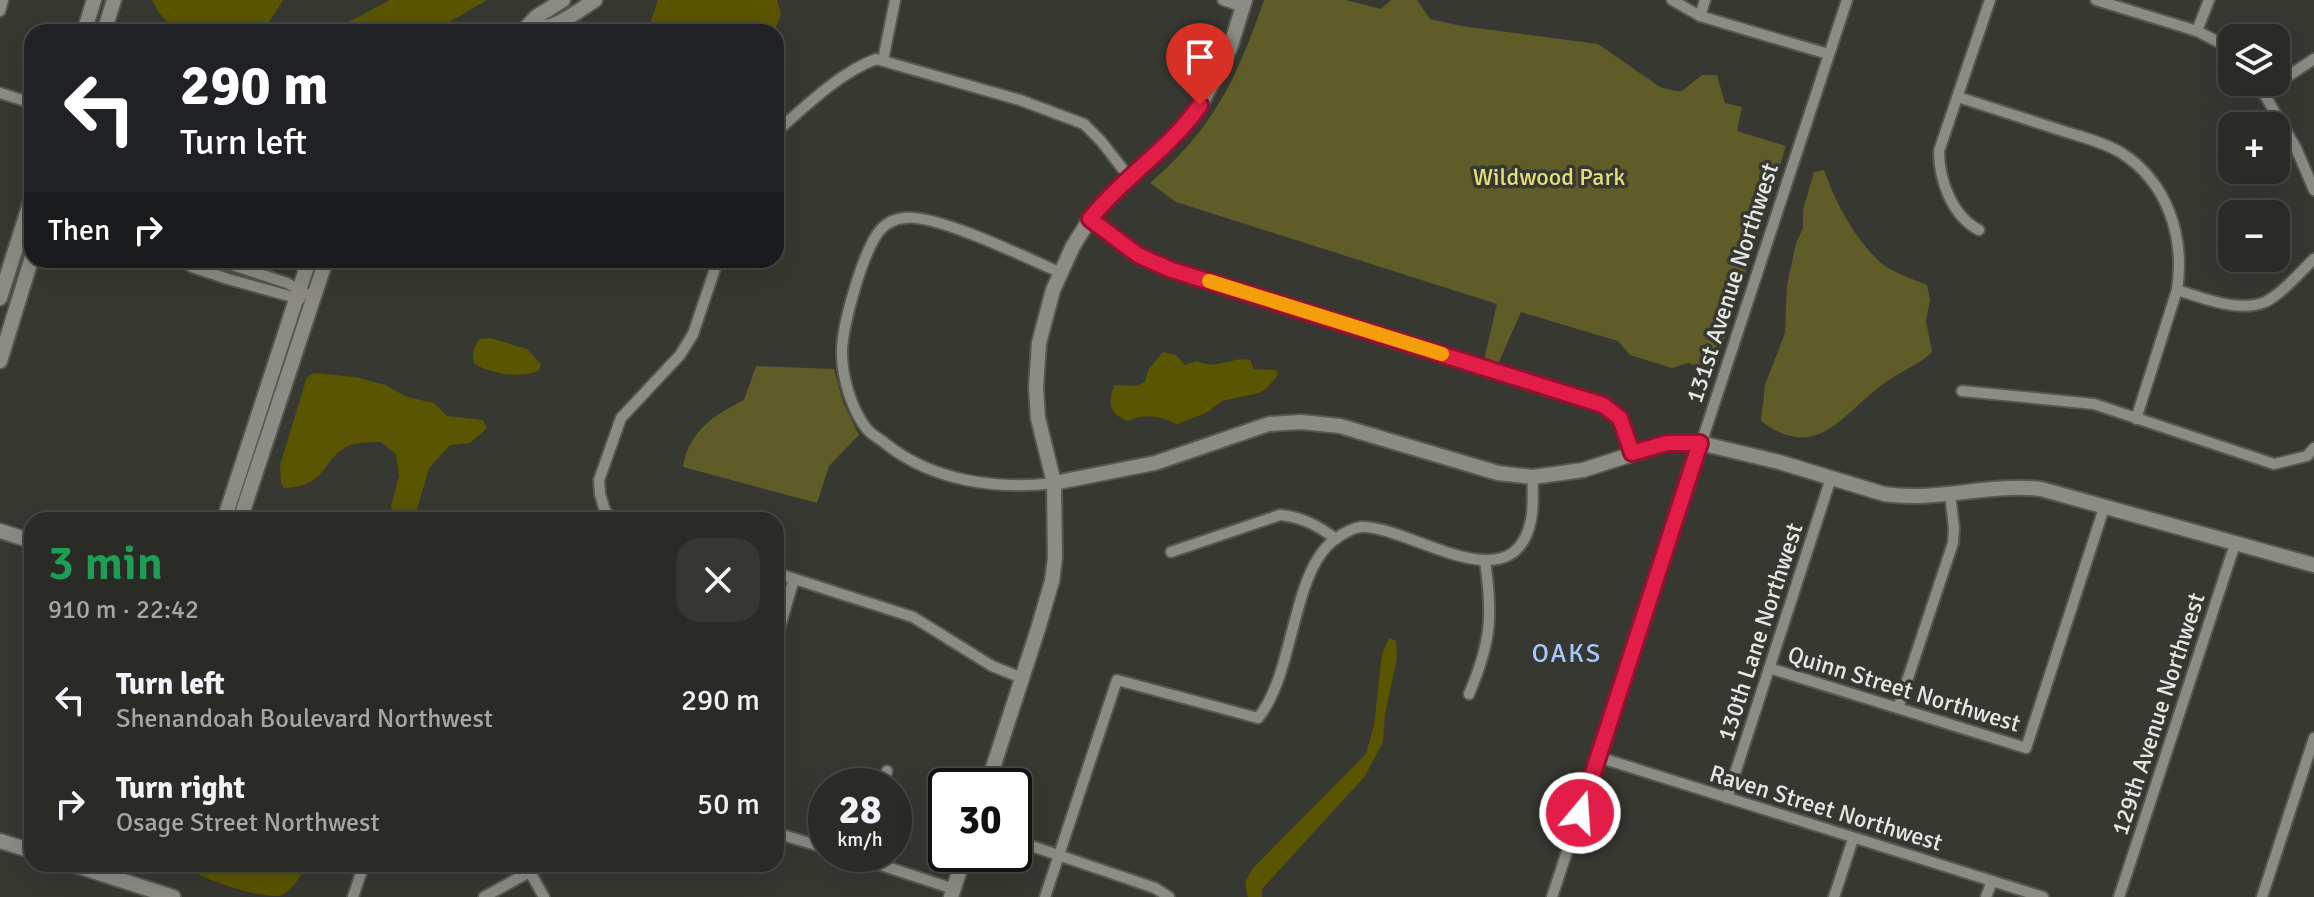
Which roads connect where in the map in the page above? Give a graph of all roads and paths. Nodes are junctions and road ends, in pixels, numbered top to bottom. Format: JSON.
{"nodes":[{"id":1,"x":3,"y":0,"type":"edge"},
{"id":2,"x":94,"y":0,"type":"edge"},
{"id":3,"x":114,"y":0,"type":"edge"},
{"id":4,"x":563,"y":0,"type":"edge"},
{"id":5,"x":595,"y":0,"type":"edge"},
{"id":6,"x":895,"y":0,"type":"edge"},
{"id":7,"x":1223,"y":0,"type":"edge"},
{"id":8,"x":1672,"y":0,"type":"edge"},
{"id":9,"x":1705,"y":0,"type":"edge"},
{"id":10,"x":1847,"y":0,"type":"edge"},
{"id":11,"x":1990,"y":0,"type":"edge"},
{"id":12,"x":2096,"y":0,"type":"edge"},
{"id":13,"x":2209,"y":0,"type":"edge"},
{"id":14,"x":1244,"y":3,"type":"edge"},
{"id":15,"x":0,"y":11,"type":"edge"},
{"id":16,"x":1700,"y":16,"type":"junction"},
{"id":17,"x":86,"y":24,"type":"edge"},
{"id":18,"x":106,"y":24,"type":"edge"},
{"id":19,"x":532,"y":24,"type":"edge"},
{"id":20,"x":555,"y":24,"type":"edge"},
{"id":21,"x":2197,"y":31,"type":"junction"},
{"id":22,"x":2218,"y":42,"type":"edge"},
{"id":23,"x":1828,"y":54,"type":"junction"},
{"id":24,"x":2314,"y":59,"type":"edge"},
{"id":25,"x":883,"y":60,"type":"junction"},
{"id":26,"x":2290,"y":75,"type":"edge"},
{"id":27,"x":0,"y":93,"type":"edge"},
{"id":28,"x":2266,"y":96,"type":"edge"},
{"id":29,"x":1958,"y":97,"type":"junction"},
{"id":30,"x":24,"y":100,"type":"edge"},
{"id":31,"x":784,"y":125,"type":"edge"},
{"id":32,"x":1129,"y":177,"type":"junction"},
{"id":33,"x":2314,"y":190,"type":"edge"},
{"id":34,"x":1090,"y":219,"type":"junction"},
{"id":35,"x":24,"y":222,"type":"edge"},
{"id":36,"x":1979,"y":230,"type":"dead end"},
{"id":37,"x":2314,"y":259,"type":"edge"},
{"id":38,"x":29,"y":268,"type":"edge"},
{"id":39,"x":196,"y":268,"type":"edge"},
{"id":40,"x":236,"y":268,"type":"edge"},
{"id":41,"x":306,"y":268,"type":"edge"},
{"id":42,"x":323,"y":268,"type":"edge"},
{"id":43,"x":715,"y":268,"type":"edge"},
{"id":44,"x":1059,"y":272,"type":"junction"},
{"id":45,"x":2177,"y":290,"type":"junction"},
{"id":46,"x":298,"y":294,"type":"junction"},
{"id":47,"x":0,"y":298,"type":"edge"},
{"id":48,"x":314,"y":298,"type":"junction"},
{"id":49,"x":0,"y":361,"type":"edge"},
{"id":50,"x":1962,"y":391,"type":"dead end"},
{"id":51,"x":2136,"y":419,"type":"junction"},
{"id":52,"x":1700,"y":443,"type":"junction"},
{"id":53,"x":2314,"y":448,"type":"edge"},
{"id":54,"x":1632,"y":453,"type":"junction"},
{"id":55,"x":1533,"y":477,"type":"junction"},
{"id":56,"x":1831,"y":478,"type":"junction"},
{"id":57,"x":1054,"y":483,"type":"junction"},
{"id":58,"x":1950,"y":494,"type":"junction"},
{"id":59,"x":2105,"y":505,"type":"junction"},
{"id":60,"x":227,"y":512,"type":"edge"},
{"id":61,"x":243,"y":512,"type":"edge"},
{"id":62,"x":606,"y":512,"type":"edge"},
{"id":63,"x":0,"y":531,"type":"edge"},
{"id":64,"x":24,"y":538,"type":"edge"},
{"id":65,"x":1336,"y":539,"type":"junction"},
{"id":66,"x":2235,"y":544,"type":"junction"},
{"id":67,"x":1171,"y":552,"type":"dead end"},
{"id":68,"x":1485,"y":561,"type":"junction"},
{"id":69,"x":2314,"y":565,"type":"edge"},
{"id":70,"x":784,"y":576,"type":"edge"},
{"id":71,"x":794,"y":579,"type":"junction"},
{"id":72,"x":784,"y":613,"type":"edge"},
{"id":73,"x":1769,"y":668,"type":"junction"},
{"id":74,"x":1022,"y":678,"type":"junction"},
{"id":75,"x":1469,"y":694,"type":"dead end"},
{"id":76,"x":1898,"y":708,"type":"junction"},
{"id":77,"x":2314,"y":738,"type":"edge"},
{"id":78,"x":1598,"y":757,"type":"junction"},
{"id":79,"x":993,"y":768,"type":"edge"},
{"id":80,"x":1727,"y":798,"type":"junction"},
{"id":81,"x":784,"y":835,"type":"edge"},
{"id":82,"x":1853,"y":839,"type":"junction"},
{"id":83,"x":0,"y":841,"type":"edge"},
{"id":84,"x":808,"y":843,"type":"edge"},
{"id":85,"x":1032,"y":846,"type":"edge"},
{"id":86,"x":24,"y":848,"type":"edge"},
{"id":87,"x":1059,"y":854,"type":"junction"},
{"id":88,"x":99,"y":872,"type":"edge"},
{"id":89,"x":361,"y":872,"type":"edge"},
{"id":90,"x":530,"y":872,"type":"joint"},
{"id":91,"x":901,"y":872,"type":"edge"},
{"id":92,"x":959,"y":872,"type":"edge"},
{"id":93,"x":1992,"y":881,"type":"junction"},
{"id":94,"x":952,"y":893,"type":"edge"},
{"id":95,"x":173,"y":897,"type":"edge"},
{"id":96,"x":353,"y":897,"type":"edge"},
{"id":97,"x":484,"y":897,"type":"edge"},
{"id":98,"x":544,"y":897,"type":"edge"},
{"id":99,"x":1045,"y":897,"type":"edge"},
{"id":100,"x":1169,"y":897,"type":"edge"},
{"id":101,"x":1552,"y":897,"type":"edge"},
{"id":102,"x":1834,"y":897,"type":"edge"},
{"id":103,"x":1986,"y":897,"type":"edge"},
{"id":104,"x":2043,"y":897,"type":"edge"},
{"id":105,"x":2119,"y":897,"type":"edge"},
{"id":106,"x":2262,"y":897,"type":"edge"}],
"edges":[{"from":1,"to":15,"type":"street"},
{"from":2,"to":17,"type":"street"},
{"from":3,"to":18,"type":"street"},
{"from":4,"to":19,"type":"street"},
{"from":5,"to":20,"type":"street"},
{"from":6,"to":25,"type":"street"},
{"from":7,"to":14,"type":"street"},
{"from":8,"to":16,"type":"street"},
{"from":9,"to":16,"type":"street"},
{"from":10,"to":23,"type":"street","name":"131st Avenue Northwest"},
{"from":11,"to":29,"type":"street"},
{"from":12,"to":21,"type":"street"},
{"from":13,"to":21,"type":"street"},
{"from":14,"to":32,"type":"street"},
{"from":16,"to":23,"type":"street"},
{"from":21,"to":22,"type":"street"},
{"from":23,"to":52,"type":"street","name":"131st Avenue Northwest"},
{"from":24,"to":26,"type":"street"},
{"from":25,"to":31,"type":"street"},
{"from":25,"to":32,"type":"street"},
{"from":27,"to":30,"type":"street"},
{"from":28,"to":33,"type":"street"},
{"from":29,"to":36,"type":"street"},
{"from":29,"to":45,"type":"street"},
{"from":32,"to":34,"type":"street"},
{"from":34,"to":44,"type":"street"},
{"from":34,"to":54,"type":"street"},
{"from":35,"to":47,"type":"street"},
{"from":37,"to":45,"type":"street"},
{"from":38,"to":49,"type":"street"},
{"from":39,"to":46,"type":"street"},
{"from":40,"to":46,"type":"street"},
{"from":41,"to":46,"type":"street"},
{"from":42,"to":48,"type":"street"},
{"from":43,"to":62,"type":"street"},
{"from":44,"to":57,"type":"street"},
{"from":44,"to":57,"type":"street"},
{"from":45,"to":51,"type":"street"},
{"from":46,"to":48,"type":"street"},
{"from":46,"to":60,"type":"street"},
{"from":48,"to":61,"type":"street"},
{"from":50,"to":51,"type":"street"},
{"from":51,"to":53,"type":"street"},
{"from":52,"to":54,"type":"street"},
{"from":52,"to":56,"type":"street"},
{"from":52,"to":78,"type":"street","name":"131st Avenue Northwest"},
{"from":54,"to":55,"type":"street"},
{"from":55,"to":57,"type":"street"},
{"from":55,"to":68,"type":"street"},
{"from":56,"to":58,"type":"street"},
{"from":56,"to":73,"type":"street","name":"130th Lane Northwest"},
{"from":57,"to":74,"type":"street"},
{"from":58,"to":59,"type":"street"},
{"from":58,"to":76,"type":"street"},
{"from":59,"to":66,"type":"street"},
{"from":59,"to":76,"type":"street","name":"Quinn Street Northwest"},
{"from":63,"to":64,"type":"street"},
{"from":65,"to":67,"type":"street"},
{"from":65,"to":68,"type":"street"},
{"from":65,"to":87,"type":"street"},
{"from":66,"to":69,"type":"street"},
{"from":66,"to":105,"type":"street","name":"129th Avenue Northwest"},
{"from":68,"to":75,"type":"street"},
{"from":70,"to":71,"type":"street"},
{"from":71,"to":72,"type":"street"},
{"from":71,"to":74,"type":"street"},
{"from":73,"to":76,"type":"street","name":"Quinn Street Northwest"},
{"from":73,"to":80,"type":"street","name":"130th Lane Northwest"},
{"from":74,"to":79,"type":"street"},
{"from":77,"to":106,"type":"street"},
{"from":78,"to":80,"type":"street","name":"Raven Street Northwest"},
{"from":78,"to":101,"type":"street","name":"131st Avenue Northwest"},
{"from":80,"to":82,"type":"street","name":"Raven Street Northwest"},
{"from":81,"to":84,"type":"street"},
{"from":82,"to":93,"type":"street","name":"Raven Street Northwest"},
{"from":82,"to":102,"type":"street"},
{"from":83,"to":86,"type":"street"},
{"from":85,"to":87,"type":"street"},
{"from":87,"to":99,"type":"street"},
{"from":87,"to":100,"type":"street"},
{"from":88,"to":95,"type":"street"},
{"from":89,"to":96,"type":"street"},
{"from":90,"to":97,"type":"street"},
{"from":90,"to":98,"type":"street"},
{"from":91,"to":94,"type":"street"},
{"from":92,"to":94,"type":"street"},
{"from":93,"to":103,"type":"street"},
{"from":93,"to":104,"type":"street","name":"Raven Street Northwest"}]}
